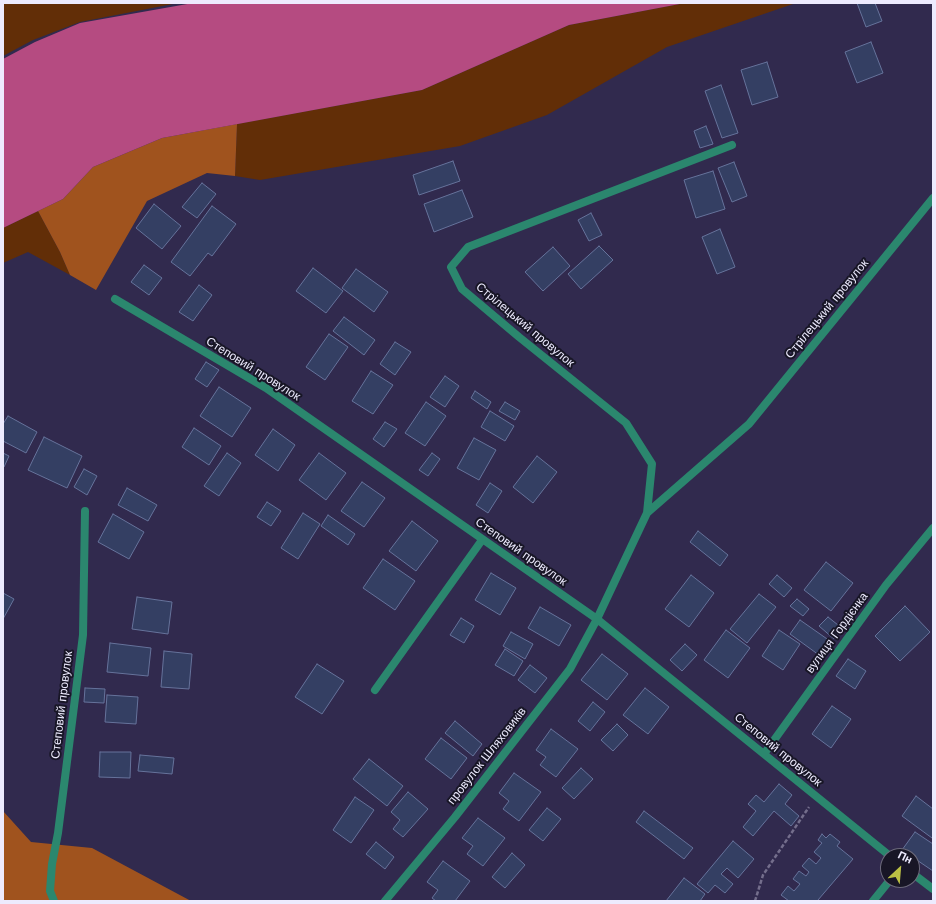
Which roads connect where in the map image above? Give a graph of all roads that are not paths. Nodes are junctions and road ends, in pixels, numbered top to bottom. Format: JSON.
{"nodes":[{"id":1,"x":732,"y":145,"type":"dead end"},
{"id":2,"x":933,"y":198,"type":"edge"},
{"id":3,"x":115,"y":299,"type":"dead end"},
{"id":4,"x":86,"y":511,"type":"dead end"},
{"id":5,"x":647,"y":513,"type":"junction"},
{"id":6,"x":933,"y":528,"type":"edge"},
{"id":7,"x":482,"y":540,"type":"junction"},
{"id":8,"x":598,"y":619,"type":"junction"},
{"id":9,"x":375,"y":690,"type":"dead end"},
{"id":10,"x":764,"y":754,"type":"junction"},
{"id":11,"x":880,"y":848,"type":"edge"},
{"id":12,"x":920,"y":879,"type":"edge"},
{"id":13,"x":884,"y":888,"type":"edge"},
{"id":14,"x":933,"y":888,"type":"edge"},
{"id":15,"x":54,"y":901,"type":"edge"},
{"id":16,"x":385,"y":901,"type":"edge"},
{"id":17,"x":873,"y":901,"type":"edge"}],
"edges":[{"from":1,"to":5,"type":"street","name":"Стрілецький провулок"},
{"from":2,"to":5,"type":"street","name":"Стрілецький провулок"},
{"from":3,"to":7,"type":"street","name":"Степовий провулок"},
{"from":4,"to":15,"type":"street","name":"Степовий провулок"},
{"from":5,"to":8,"type":"street","name":"Стрілецький провулок"},
{"from":6,"to":10,"type":"street","name":"вулиця Гордієнка"},
{"from":7,"to":8,"type":"street","name":"Степовий провулок"},
{"from":7,"to":9,"type":"street"},
{"from":8,"to":10,"type":"street","name":"Степовий провулок"},
{"from":8,"to":16,"type":"street","name":"провулок Шляховиків"},
{"from":10,"to":11,"type":"street","name":"Степовий провулок"},
{"from":12,"to":14,"type":"street"},
{"from":13,"to":17,"type":"street"}]}
